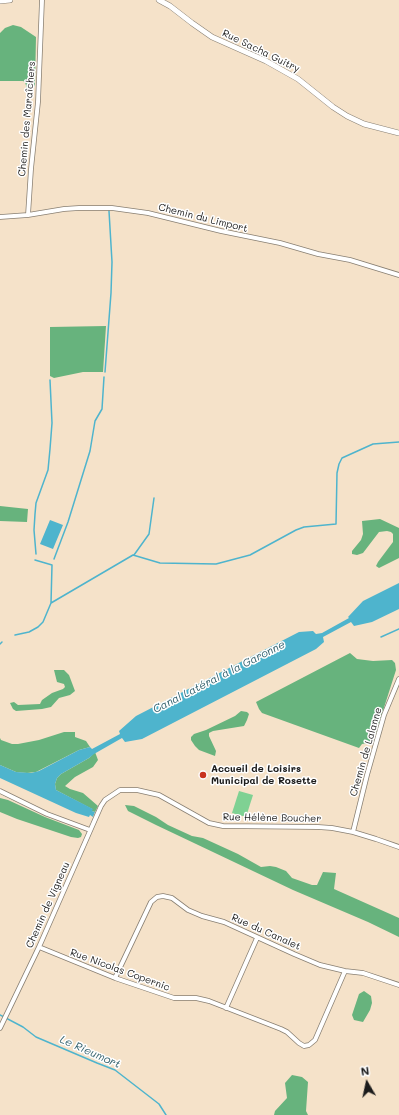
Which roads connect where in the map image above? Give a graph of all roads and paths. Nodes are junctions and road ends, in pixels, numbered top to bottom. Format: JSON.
{"nodes":[{"id":1,"x":10,"y":0,"type":"edge"},
{"id":2,"x":42,"y":0,"type":"edge"},
{"id":3,"x":159,"y":0,"type":"edge"},
{"id":4,"x":0,"y":1,"type":"edge"},
{"id":5,"x":399,"y":134,"type":"edge"},
{"id":6,"x":28,"y":215,"type":"junction"},
{"id":7,"x":0,"y":217,"type":"edge"},
{"id":8,"x":399,"y":275,"type":"edge"},
{"id":9,"x":399,"y":679,"type":"edge"},
{"id":10,"x":0,"y":792,"type":"edge"},
{"id":11,"x":105,"y":800,"type":"joint"},
{"id":12,"x":90,"y":830,"type":"junction"},
{"id":13,"x":352,"y":832,"type":"junction"},
{"id":14,"x":399,"y":848,"type":"edge"},
{"id":15,"x":257,"y":938,"type":"junction"},
{"id":16,"x":39,"y":947,"type":"junction"},
{"id":17,"x":345,"y":972,"type":"junction"},
{"id":18,"x":115,"y":978,"type":"junction"},
{"id":19,"x":399,"y":984,"type":"edge"},
{"id":20,"x":226,"y":1008,"type":"junction"},
{"id":21,"x":0,"y":1028,"type":"edge"}],
"edges":[{"from":1,"to":4,"type":"street"},
{"from":2,"to":6,"type":"street","name":"Chemin des Maraîchers"},
{"from":3,"to":5,"type":"street","name":"Rue Sacha Guitry"},
{"from":6,"to":7,"type":"street","name":"Chemin du Limport"},
{"from":6,"to":8,"type":"street","name":"Chemin du Limport"},
{"from":9,"to":13,"type":"street","name":"Chemin de Lalanne"},
{"from":10,"to":12,"type":"street"},
{"from":11,"to":12,"type":"street","name":"Chemin de Vigneau"},
{"from":11,"to":13,"type":"street","name":"Rue Hélène Boucher"},
{"from":12,"to":16,"type":"street","name":"Chemin de Vigneau"},
{"from":13,"to":14,"type":"street","name":"Rue Hélène Boucher"},
{"from":15,"to":17,"type":"street","name":"Rue du Canalet"},
{"from":15,"to":18,"type":"street","name":"Rue du Canalet"},
{"from":15,"to":20,"type":"street"},
{"from":16,"to":18,"type":"street","name":"Rue Nicolas Copernic"},
{"from":16,"to":21,"type":"street","name":"Chemin de Vigneau"},
{"from":17,"to":19,"type":"street","name":"Rue du Canalet"},
{"from":17,"to":20,"type":"street","name":"Rue Nicolas Copernic"},
{"from":18,"to":20,"type":"street","name":"Rue Nicolas Copernic"}]}
